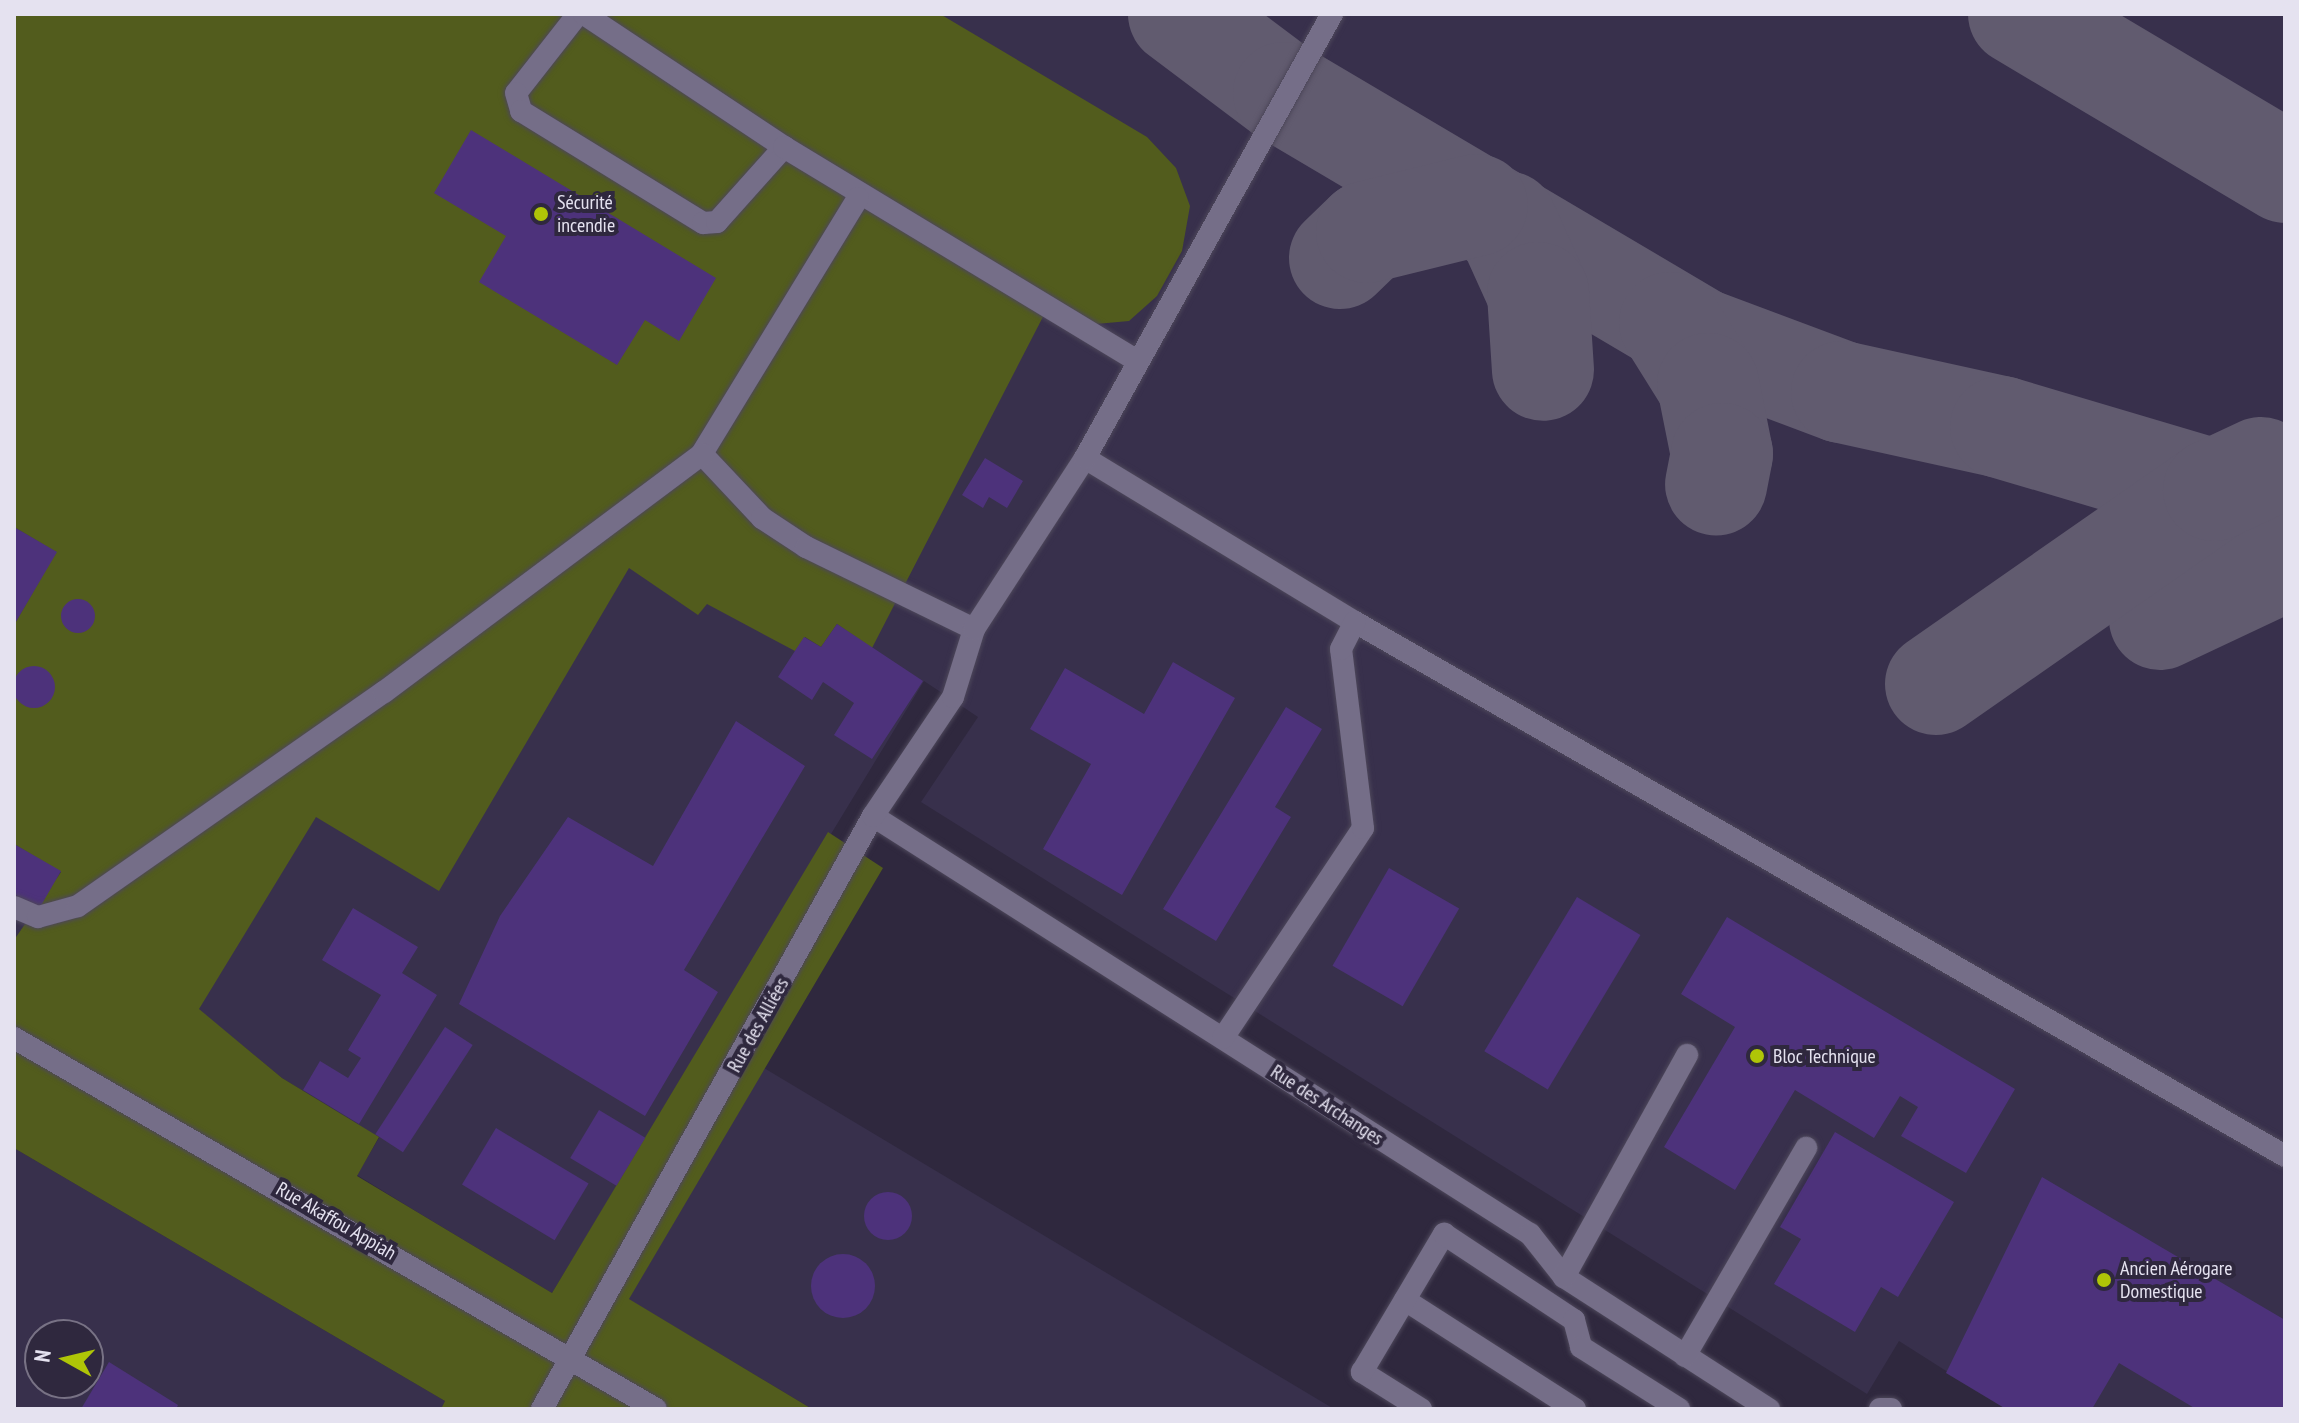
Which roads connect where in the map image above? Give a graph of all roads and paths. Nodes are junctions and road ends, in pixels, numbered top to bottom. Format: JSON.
{"nodes":[{"id":1,"x":581,"y":14,"type":"edge"},
{"id":2,"x":1332,"y":14,"type":"edge"},
{"id":3,"x":784,"y":147,"type":"junction"},
{"id":4,"x":858,"y":198,"type":"junction"},
{"id":5,"x":1138,"y":361,"type":"junction"},
{"id":6,"x":702,"y":454,"type":"junction"},
{"id":7,"x":1085,"y":458,"type":"junction"},
{"id":8,"x":1355,"y":622,"type":"junction"},
{"id":9,"x":974,"y":629,"type":"junction"},
{"id":10,"x":873,"y":816,"type":"junction"},
{"id":11,"x":14,"y":907,"type":"edge"},
{"id":12,"x":14,"y":1038,"type":"edge"},
{"id":13,"x":1223,"y":1038,"type":"junction"},
{"id":14,"x":1687,"y":1055,"type":"dead end"},
{"id":15,"x":1806,"y":1148,"type":"dead end"},
{"id":16,"x":2285,"y":1156,"type":"edge"},
{"id":17,"x":1564,"y":1277,"type":"junction"},
{"id":18,"x":1405,"y":1300,"type":"junction"},
{"id":19,"x":1685,"y":1356,"type":"junction"},
{"id":20,"x":572,"y":1359,"type":"junction"},
{"id":21,"x":542,"y":1409,"type":"edge"},
{"id":22,"x":656,"y":1409,"type":"edge"},
{"id":23,"x":1421,"y":1409,"type":"edge"},
{"id":24,"x":1575,"y":1409,"type":"edge"},
{"id":25,"x":1679,"y":1409,"type":"edge"},
{"id":26,"x":1769,"y":1409,"type":"edge"},
{"id":27,"x":1880,"y":1409,"type":"edge"},
{"id":28,"x":1891,"y":1409,"type":"edge"}],
"edges":[{"from":1,"to":3,"type":"lane"},
{"from":1,"to":3,"type":"lane"},
{"from":2,"to":5,"type":"lane","name":"Rue des Alliées"},
{"from":3,"to":4,"type":"lane"},
{"from":4,"to":5,"type":"lane"},
{"from":4,"to":6,"type":"lane"},
{"from":5,"to":7,"type":"lane","name":"Rue des Alliées"},
{"from":6,"to":9,"type":"lane"},
{"from":6,"to":11,"type":"lane"},
{"from":7,"to":8,"type":"lane"},
{"from":7,"to":9,"type":"lane","name":"Rue des Alliées"},
{"from":8,"to":13,"type":"lane"},
{"from":8,"to":16,"type":"lane"},
{"from":9,"to":10,"type":"lane","name":"Rue des Alliées"},
{"from":10,"to":13,"type":"lane","name":"Rue des Archanges"},
{"from":10,"to":20,"type":"lane","name":"Rue des Alliées"},
{"from":12,"to":20,"type":"lane","name":"Rue Akaffou Appiah"},
{"from":13,"to":17,"type":"lane","name":"Rue des Archanges"},
{"from":14,"to":17,"type":"lane"},
{"from":15,"to":19,"type":"lane"},
{"from":17,"to":19,"type":"lane","name":"Rue des Archanges"},
{"from":18,"to":23,"type":"lane"},
{"from":18,"to":24,"type":"lane"},
{"from":18,"to":25,"type":"lane"},
{"from":19,"to":26,"type":"lane","name":"Rue des Archanges"},
{"from":20,"to":21,"type":"lane","name":"Rue des Alliées"},
{"from":20,"to":22,"type":"lane","name":"Rue Akaffou Appiah"},
{"from":27,"to":28,"type":"lane"}]}
